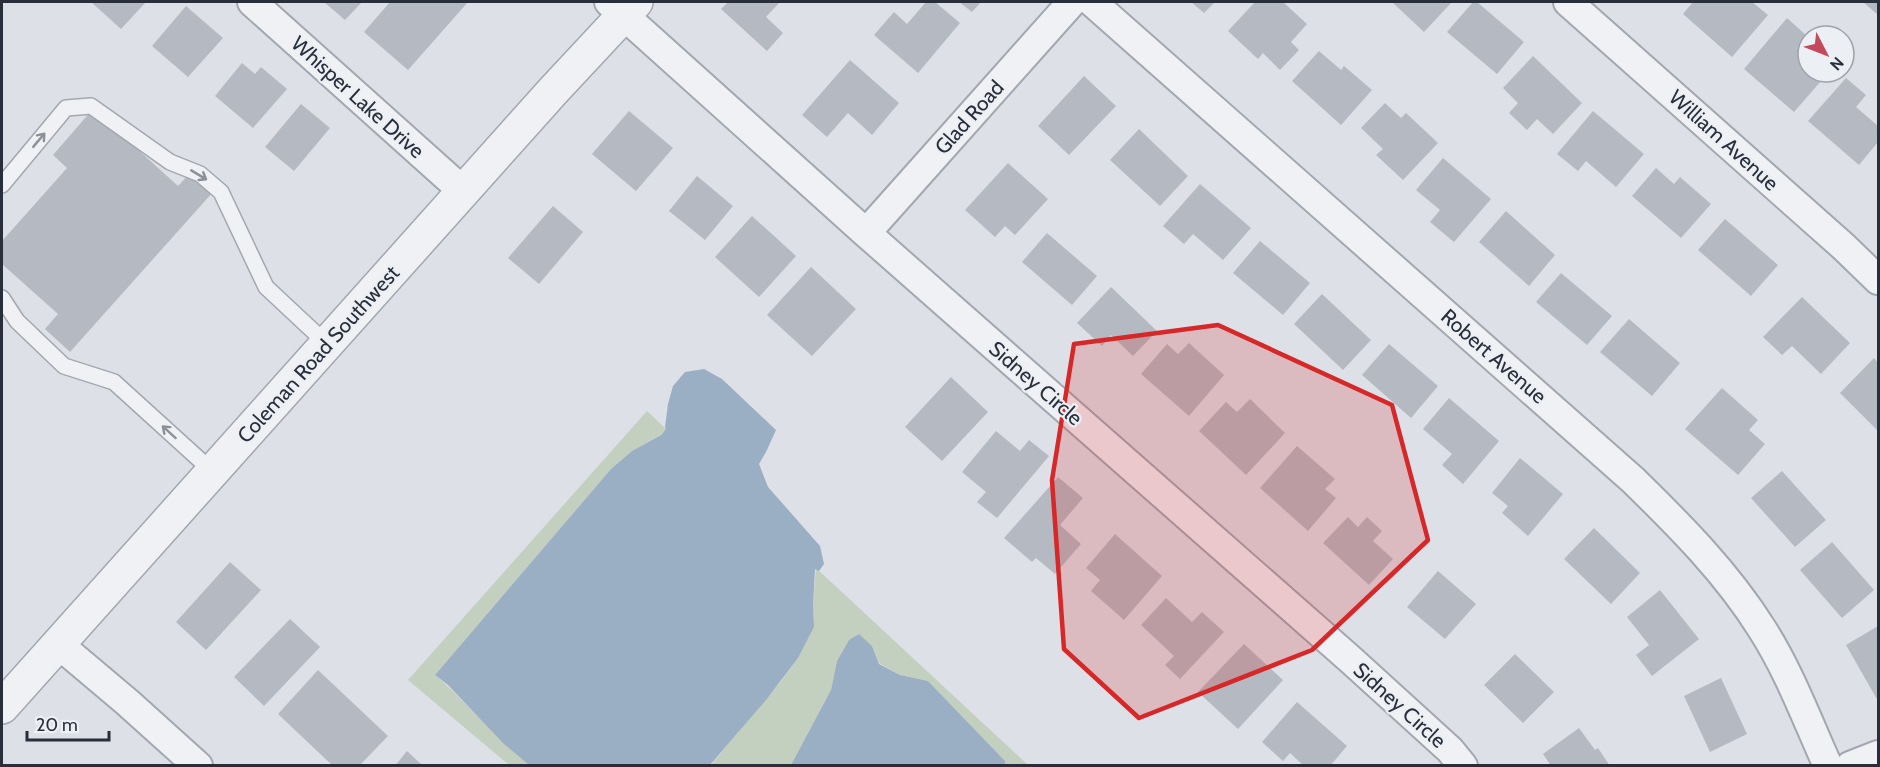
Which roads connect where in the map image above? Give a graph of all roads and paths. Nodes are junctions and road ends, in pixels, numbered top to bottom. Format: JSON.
{"nodes":[{"id":1,"x":252,"y":2,"type":"edge"},
{"id":2,"x":1072,"y":2,"type":"edge"},
{"id":3,"x":1092,"y":2,"type":"edge"},
{"id":4,"x":1568,"y":2,"type":"edge"},
{"id":5,"x":624,"y":6,"type":"edge"},
{"id":6,"x":2,"y":185,"type":"edge"},
{"id":7,"x":464,"y":192,"type":"junction"},
{"id":8,"x":866,"y":233,"type":"junction"},
{"id":9,"x":1878,"y":280,"type":"edge"},
{"id":10,"x":2,"y":298,"type":"edge"},
{"id":11,"x":327,"y":344,"type":"junction"},
{"id":12,"x":212,"y":471,"type":"junction"},
{"id":13,"x":57,"y":643,"type":"junction"},
{"id":14,"x":2,"y":707,"type":"edge"},
{"id":15,"x":1878,"y":754,"type":"edge"},
{"id":16,"x":198,"y":765,"type":"edge"},
{"id":17,"x":1463,"y":765,"type":"edge"},
{"id":18,"x":1828,"y":765,"type":"edge"},
{"id":19,"x":1850,"y":765,"type":"edge"}],
"edges":[{"from":1,"to":7,"type":"street","name":"Whisper Lake Drive"},
{"from":2,"to":8,"type":"street","name":"Glad Road"},
{"from":3,"to":18,"type":"street","name":"Robert Avenue"},
{"from":4,"to":9,"type":"street","name":"William Avenue"},
{"from":5,"to":7,"type":"street","name":"Coleman Road Southwest"},
{"from":5,"to":8,"type":"street","name":"Sidney Circle"},
{"from":6,"to":11,"type":"lane","one_way":true},
{"from":7,"to":11,"type":"street","name":"Coleman Road Southwest"},
{"from":8,"to":17,"type":"street","name":"Sidney Circle"},
{"from":12,"to":10,"type":"lane","one_way":true},
{"from":11,"to":12,"type":"street","name":"Coleman Road Southwest"},
{"from":12,"to":13,"type":"street","name":"Coleman Road Southwest"},
{"from":13,"to":14,"type":"street","name":"Coleman Road Southwest"},
{"from":13,"to":16,"type":"street"},
{"from":15,"to":19,"type":"street"}]}
